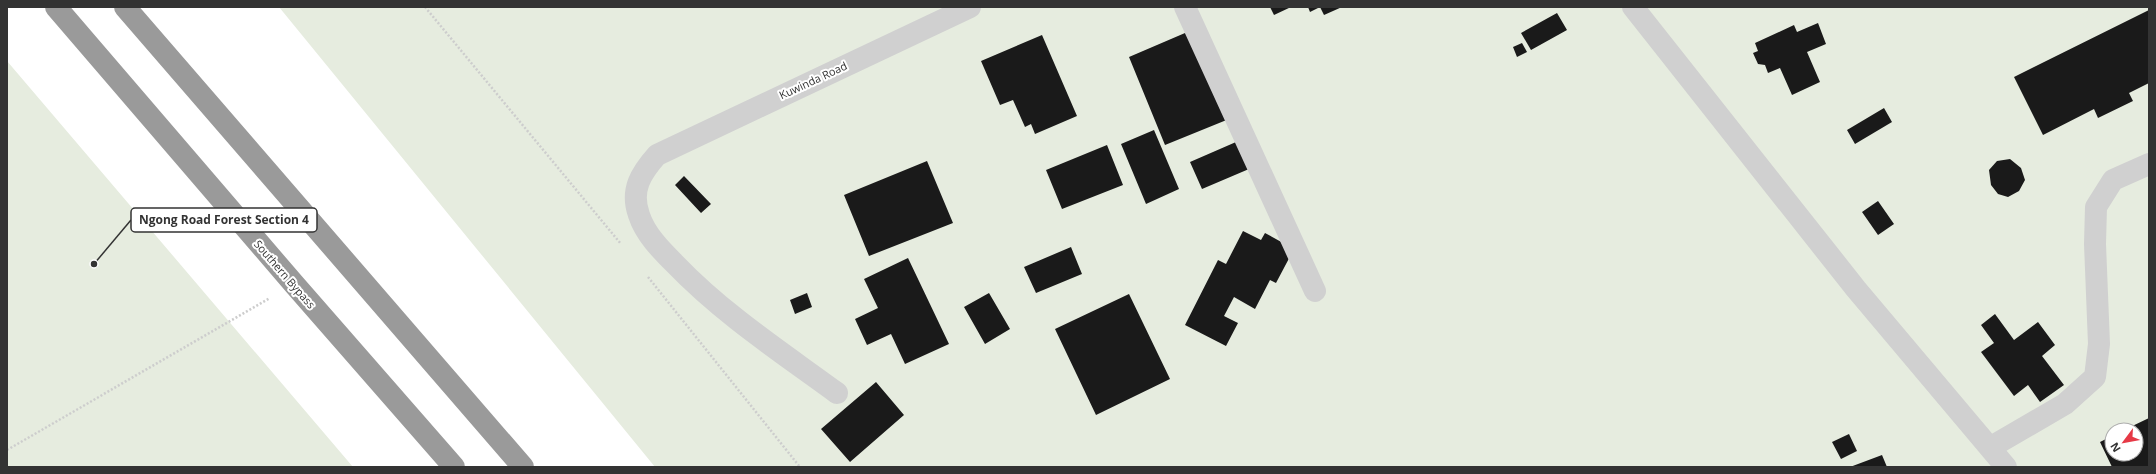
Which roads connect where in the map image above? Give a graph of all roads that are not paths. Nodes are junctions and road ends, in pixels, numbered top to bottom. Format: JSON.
{"nodes":[{"id":1,"x":56,"y":7,"type":"edge"},
{"id":2,"x":125,"y":7,"type":"edge"},
{"id":3,"x":970,"y":7,"type":"edge"},
{"id":4,"x":1185,"y":7,"type":"edge"},
{"id":5,"x":1633,"y":7,"type":"edge"},
{"id":6,"x":938,"y":14,"type":"edge"},
{"id":7,"x":2149,"y":164,"type":"edge"},
{"id":8,"x":1315,"y":290,"type":"dead end"},
{"id":9,"x":837,"y":393,"type":"dead end"},
{"id":10,"x":1991,"y":447,"type":"junction"},
{"id":11,"x":454,"y":467,"type":"edge"},
{"id":12,"x":523,"y":467,"type":"edge"},
{"id":13,"x":2006,"y":467,"type":"edge"}],
"edges":[{"from":1,"to":11,"type":"highway","name":"Southern Bypass"},
{"from":2,"to":12,"type":"highway"},
{"from":3,"to":6,"type":"street","name":"Kuwinda Road"},
{"from":4,"to":8,"type":"street"},
{"from":5,"to":10,"type":"street"},
{"from":6,"to":9,"type":"street","name":"Kuwinda Road"},
{"from":7,"to":10,"type":"street"},
{"from":10,"to":13,"type":"street"}]}
